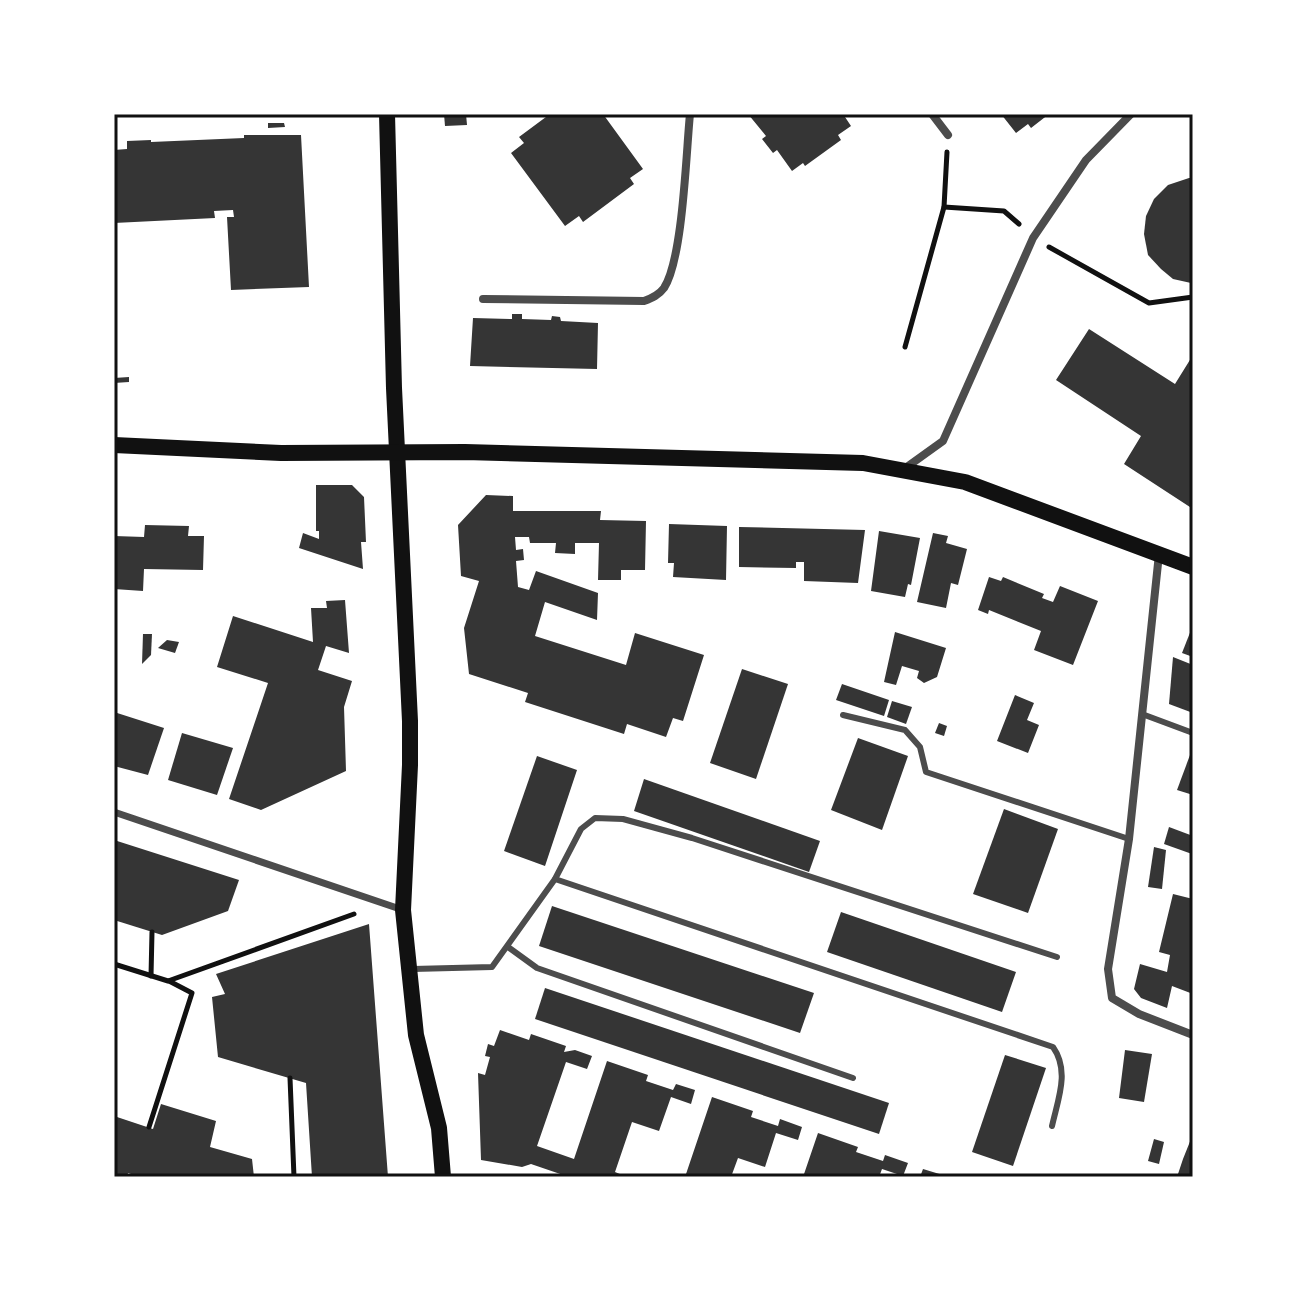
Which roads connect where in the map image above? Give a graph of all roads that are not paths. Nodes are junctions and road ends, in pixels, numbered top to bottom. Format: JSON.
{"nodes":[{"id":1,"x":387,"y":114,"type":"edge"},
{"id":2,"x":690,"y":114,"type":"edge"},
{"id":3,"x":932,"y":114,"type":"edge"},
{"id":4,"x":1131,"y":114,"type":"edge"},
{"id":5,"x":948,"y":135,"type":"road end"},
{"id":6,"x":483,"y":299,"type":"dead end"},
{"id":7,"x":114,"y":445,"type":"edge"},
{"id":8,"x":396,"y":454,"type":"junction"},
{"id":9,"x":903,"y":469,"type":"junction"},
{"id":10,"x":1159,"y":554,"type":"junction"},
{"id":11,"x":1193,"y":567,"type":"edge"},
{"id":12,"x":1142,"y":714,"type":"junction"},
{"id":13,"x":843,"y":715,"type":"dead end"},
{"id":14,"x":1193,"y":733,"type":"edge"},
{"id":15,"x":114,"y":812,"type":"edge"},
{"id":16,"x":1129,"y":839,"type":"junction"},
{"id":17,"x":555,"y":879,"type":"junction"},
{"id":18,"x":403,"y":910,"type":"junction"},
{"id":19,"x":508,"y":947,"type":"junction"},
{"id":20,"x":1057,"y":957,"type":"dead end"},
{"id":21,"x":409,"y":969,"type":"junction"},
{"id":22,"x":1193,"y":1035,"type":"edge"},
{"id":23,"x":853,"y":1078,"type":"dead end"},
{"id":24,"x":1052,"y":1126,"type":"dead end"},
{"id":25,"x":443,"y":1177,"type":"edge"}],
"edges":[{"from":1,"to":8,"type":"main road"},
{"from":2,"to":6,"type":"street"},
{"from":3,"to":5,"type":"street"},
{"from":4,"to":9,"type":"street"},
{"from":7,"to":8,"type":"main road"},
{"from":8,"to":9,"type":"main road"},
{"from":8,"to":18,"type":"main road"},
{"from":9,"to":10,"type":"main road"},
{"from":10,"to":11,"type":"main road"},
{"from":10,"to":12,"type":"street"},
{"from":12,"to":14,"type":"lane"},
{"from":12,"to":16,"type":"street"},
{"from":13,"to":16,"type":"lane"},
{"from":15,"to":18,"type":"street"},
{"from":16,"to":22,"type":"street"},
{"from":17,"to":19,"type":"lane"},
{"from":17,"to":20,"type":"lane"},
{"from":17,"to":24,"type":"lane"},
{"from":18,"to":21,"type":"main road"},
{"from":19,"to":21,"type":"lane"},
{"from":19,"to":23,"type":"lane"},
{"from":21,"to":25,"type":"main road"}]}
